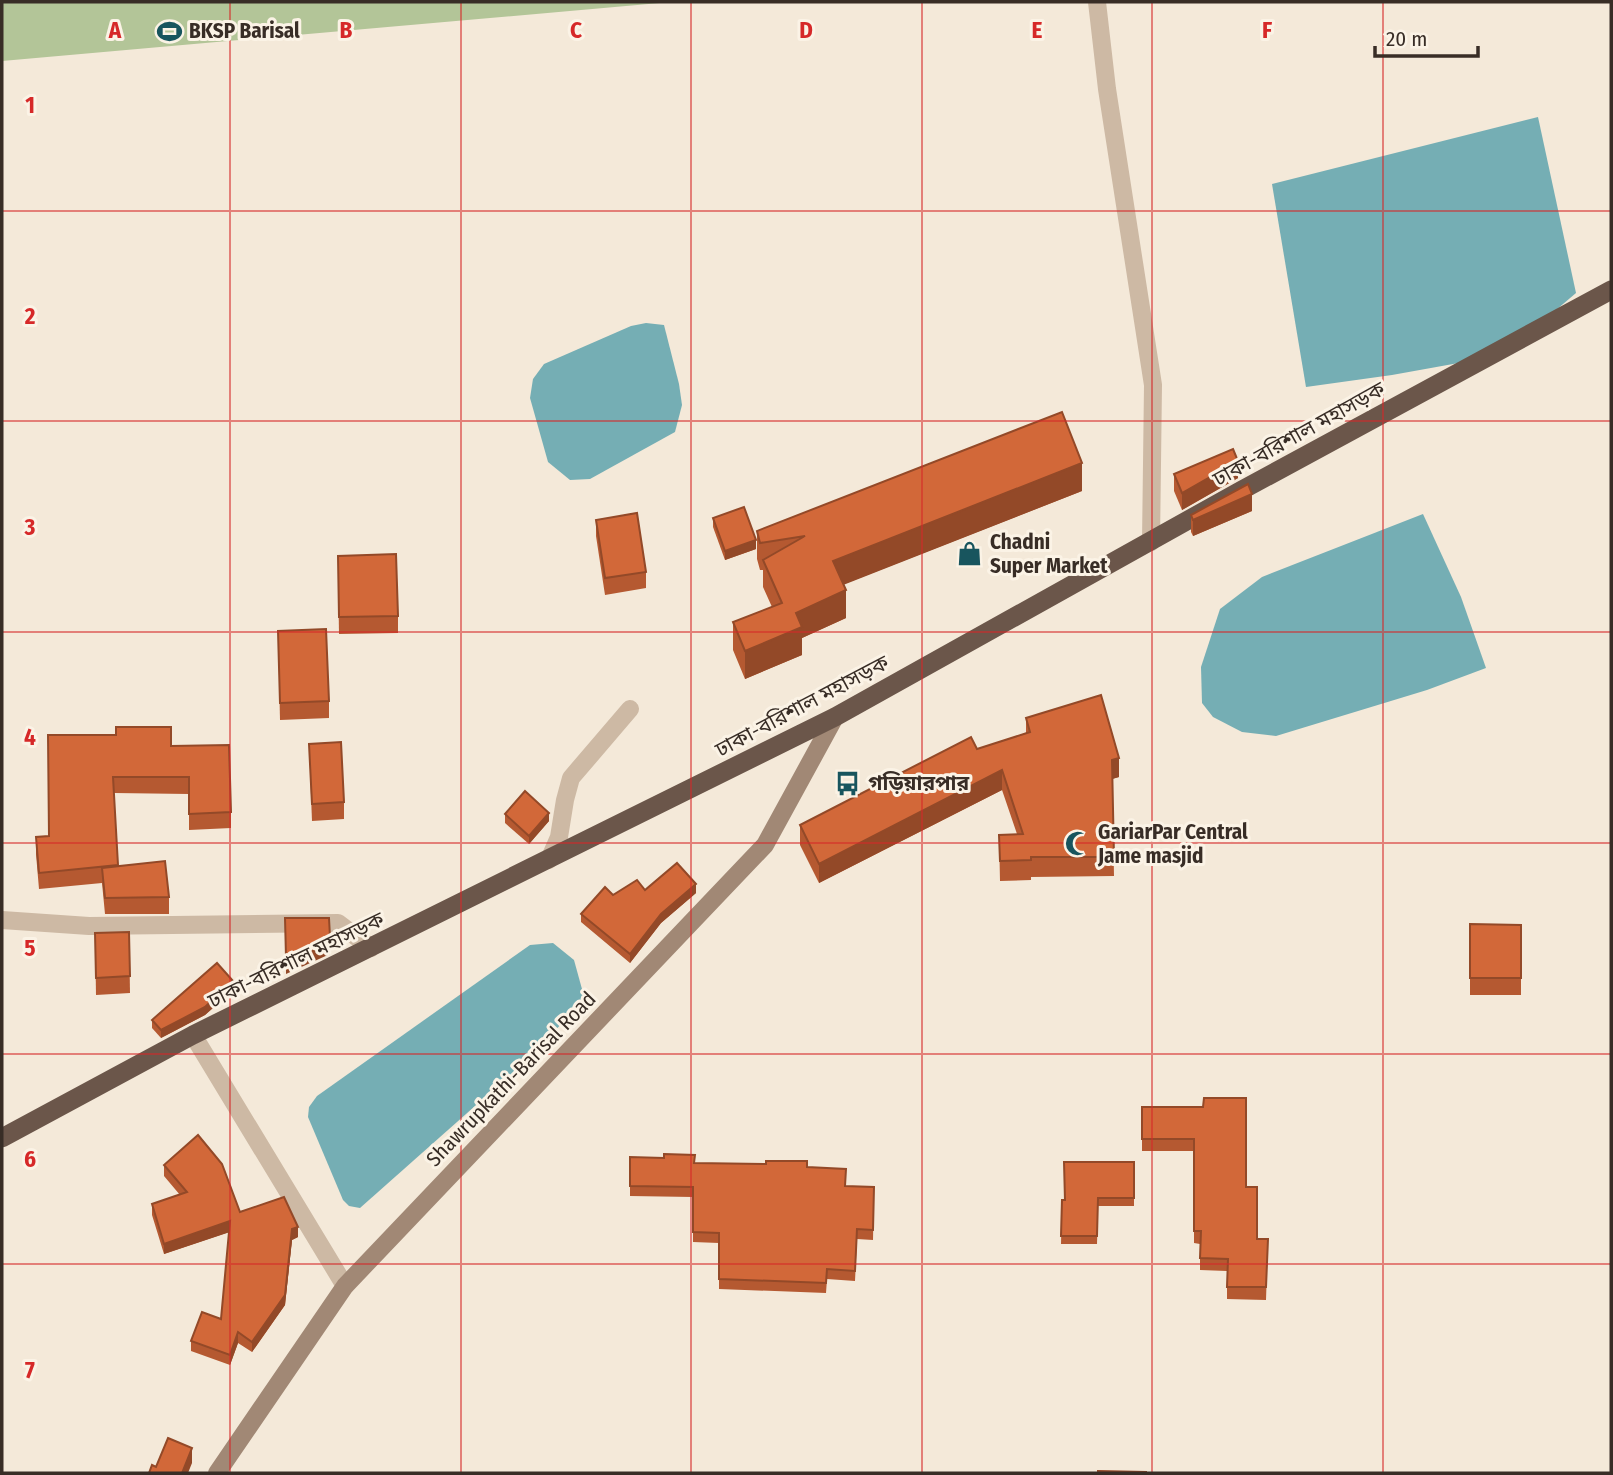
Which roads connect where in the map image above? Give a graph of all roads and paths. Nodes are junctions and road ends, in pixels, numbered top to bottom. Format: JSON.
{"nodes":[{"id":1,"x":1097,"y":2,"type":"edge"},
{"id":2,"x":1611,"y":290,"type":"edge"},
{"id":3,"x":1151,"y":542,"type":"junction"},
{"id":4,"x":630,"y":709,"type":"dead end"},
{"id":5,"x":835,"y":717,"type":"junction"},
{"id":6,"x":549,"y":860,"type":"junction"},
{"id":7,"x":2,"y":920,"type":"edge"},
{"id":8,"x":371,"y":948,"type":"junction"},
{"id":9,"x":193,"y":1035,"type":"junction"},
{"id":10,"x":2,"y":1138,"type":"edge"},
{"id":11,"x":345,"y":1286,"type":"junction"},
{"id":12,"x":217,"y":1473,"type":"edge"}],
"edges":[{"from":1,"to":3,"type":"street"},
{"from":2,"to":3,"type":"highway","name":"ঢাকা-বরিশাল মহাসড়ক"},
{"from":3,"to":5,"type":"highway","name":"ঢাকা-বরিশাল মহাসড়ক"},
{"from":4,"to":6,"type":"street"},
{"from":5,"to":6,"type":"highway","name":"ঢাকা-বরিশাল মহাসড়ক"},
{"from":5,"to":11,"type":"main road","name":"Shawrupkathi-Barisal Road"},
{"from":6,"to":8,"type":"highway","name":"ঢাকা-বরিশাল মহাসড়ক"},
{"from":7,"to":8,"type":"street"},
{"from":8,"to":9,"type":"highway","name":"ঢাকা-বরিশাল মহাসড়ক"},
{"from":9,"to":10,"type":"highway","name":"ঢাকা-বরিশাল মহাসড়ক"},
{"from":9,"to":11,"type":"street"},
{"from":11,"to":12,"type":"main road","name":"Shawrupkathi-Barisal Road"}]}
